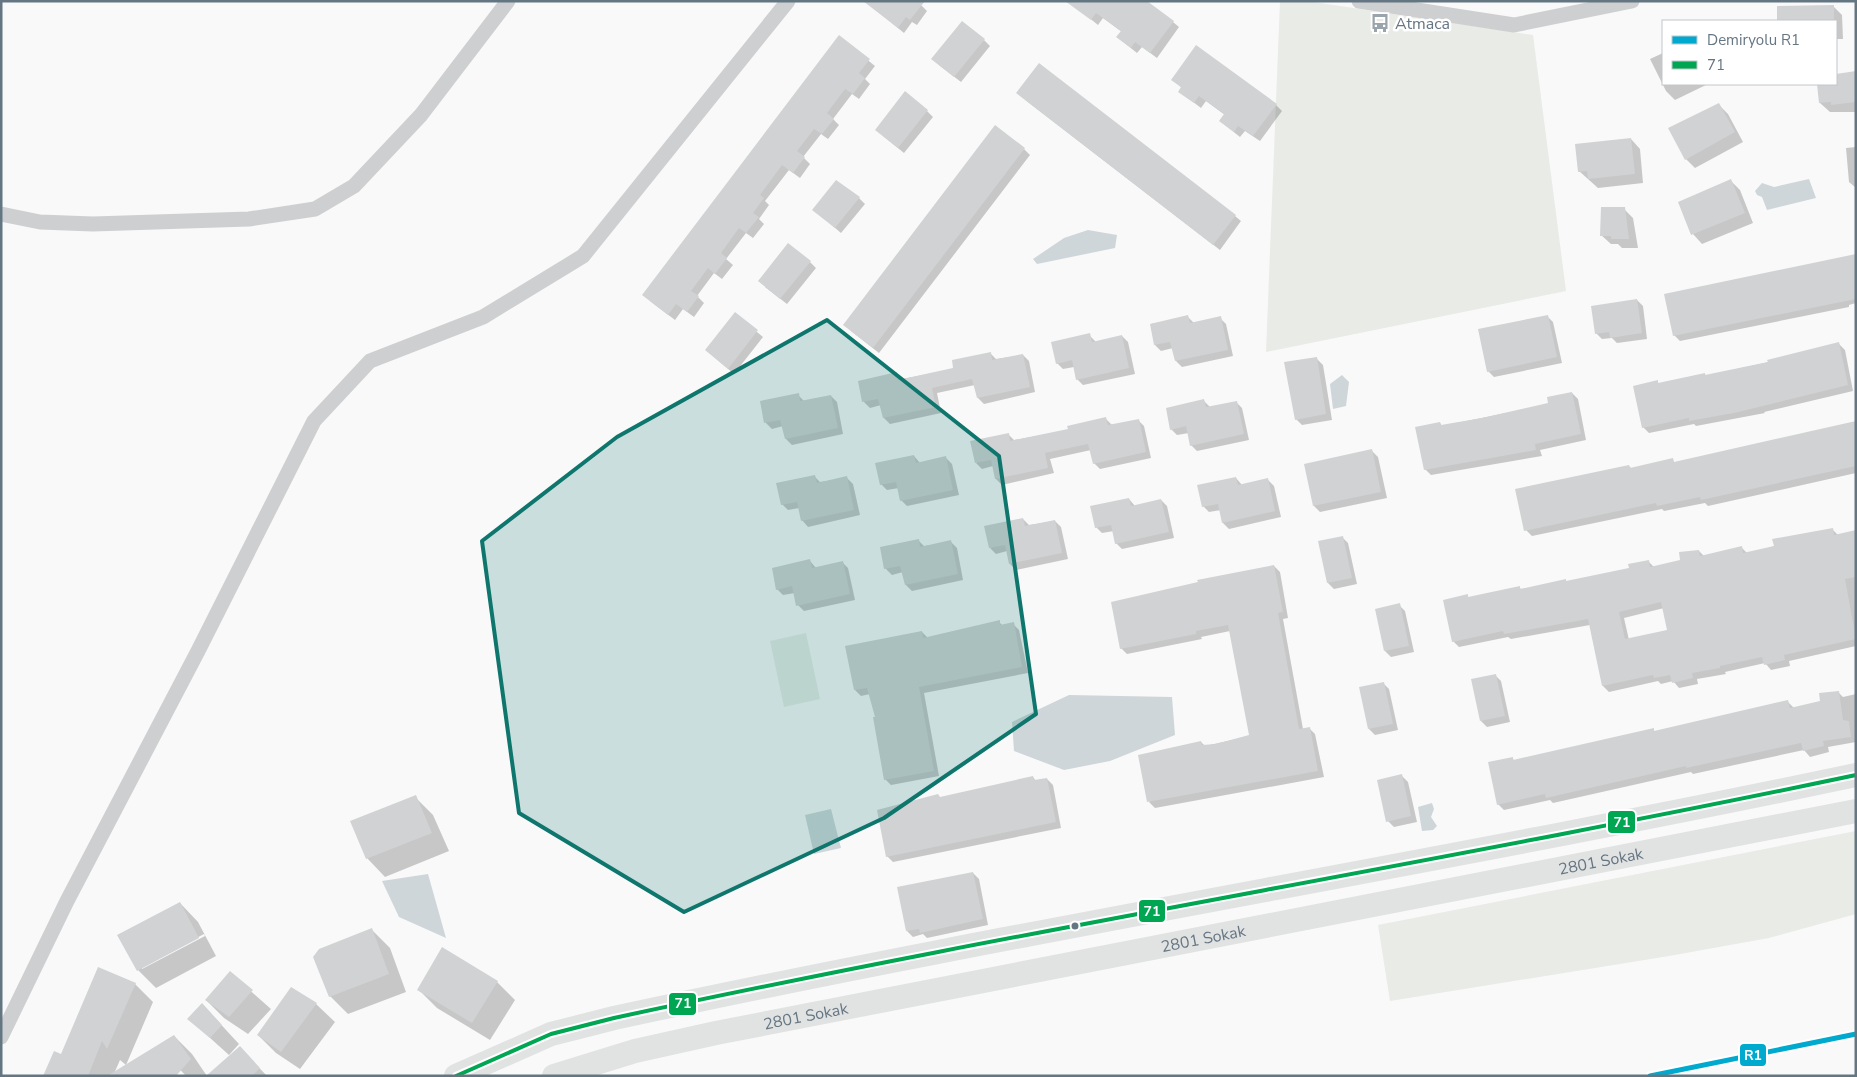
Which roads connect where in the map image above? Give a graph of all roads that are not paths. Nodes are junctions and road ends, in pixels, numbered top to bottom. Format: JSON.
{"nodes":[{"id":1,"x":508,"y":1,"type":"edge"},
{"id":2,"x":788,"y":1,"type":"edge"},
{"id":3,"x":1359,"y":1,"type":"edge"},
{"id":4,"x":1632,"y":1,"type":"edge"},
{"id":5,"x":1,"y":214,"type":"edge"},
{"id":6,"x":1856,"y":775,"type":"edge"},
{"id":7,"x":1856,"y":811,"type":"edge"},
{"id":8,"x":1,"y":1037,"type":"edge"},
{"id":9,"x":456,"y":1076,"type":"edge"},
{"id":10,"x":554,"y":1076,"type":"edge"}],
"edges":[{"from":1,"to":5,"type":"street"},
{"from":2,"to":8,"type":"street"},
{"from":3,"to":4,"type":"street"},
{"from":6,"to":9,"type":"main road"},
{"from":7,"to":10,"type":"main road","name":"2801 Sokak"}]}
